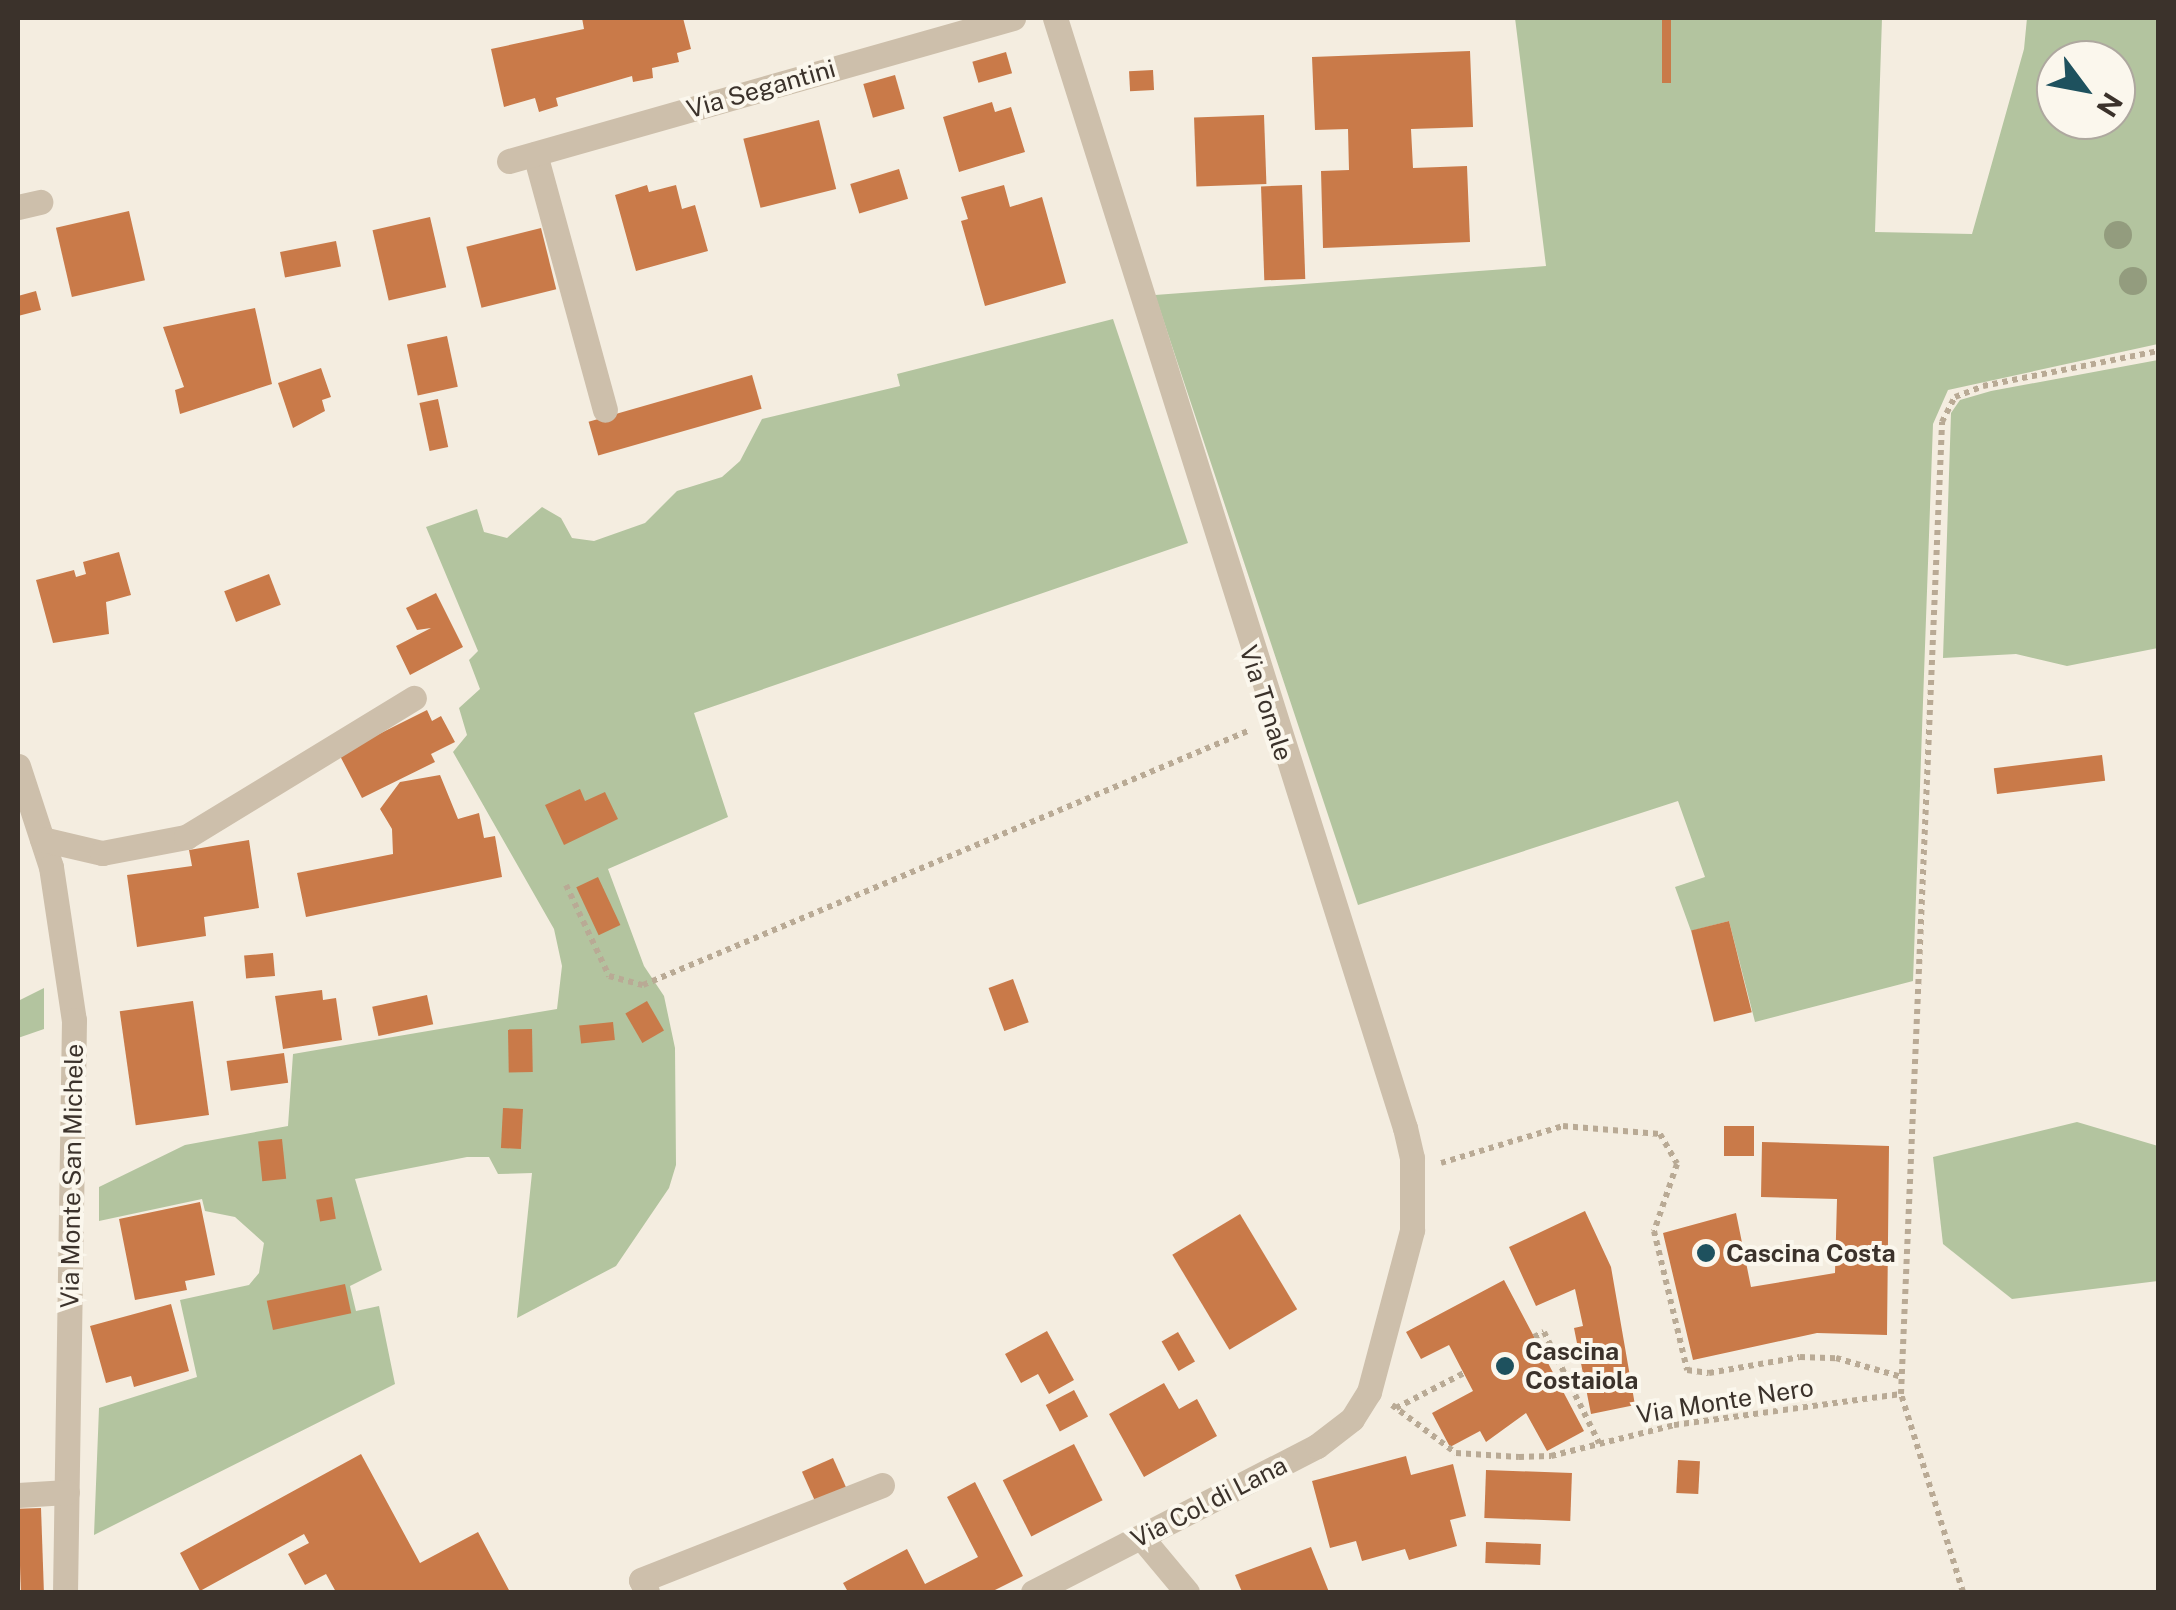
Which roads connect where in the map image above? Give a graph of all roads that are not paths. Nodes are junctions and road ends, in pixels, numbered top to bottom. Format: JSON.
{"nodes":[{"id":1,"x":1013,"y":18,"type":"edge"},
{"id":2,"x":1055,"y":18,"type":"edge"},
{"id":3,"x":535,"y":154,"type":"junction"},
{"id":4,"x":509,"y":161,"type":"dead end"},
{"id":5,"x":605,"y":410,"type":"dead end"},
{"id":6,"x":414,"y":698,"type":"dead end"},
{"id":7,"x":18,"y":766,"type":"edge"},
{"id":8,"x":42,"y":839,"type":"junction"},
{"id":9,"x":1370,"y":1392,"type":"joint"},
{"id":10,"x":882,"y":1485,"type":"dead end"},
{"id":11,"x":67,"y":1492,"type":"junction"},
{"id":12,"x":18,"y":1495,"type":"edge"},
{"id":13,"x":1141,"y":1538,"type":"junction"},
{"id":14,"x":65,"y":1592,"type":"edge"},
{"id":15,"x":647,"y":1592,"type":"edge"},
{"id":16,"x":1032,"y":1592,"type":"edge"},
{"id":17,"x":1187,"y":1592,"type":"edge"}],
"edges":[{"from":1,"to":3,"type":"street","name":"Via Segantini"},
{"from":2,"to":9,"type":"street","name":"Via Tonale"},
{"from":3,"to":4,"type":"street","name":"Via Segantini"},
{"from":3,"to":5,"type":"street"},
{"from":6,"to":8,"type":"street"},
{"from":7,"to":8,"type":"street","name":"Via Monte San Michele"},
{"from":8,"to":11,"type":"street","name":"Via Monte San Michele"},
{"from":9,"to":13,"type":"street","name":"Via Col di Lana"},
{"from":10,"to":15,"type":"street"},
{"from":11,"to":12,"type":"street"},
{"from":11,"to":14,"type":"street","name":"Via Monte San Michele"},
{"from":13,"to":16,"type":"street","name":"Via Col di Lana"},
{"from":13,"to":17,"type":"street"}]}
